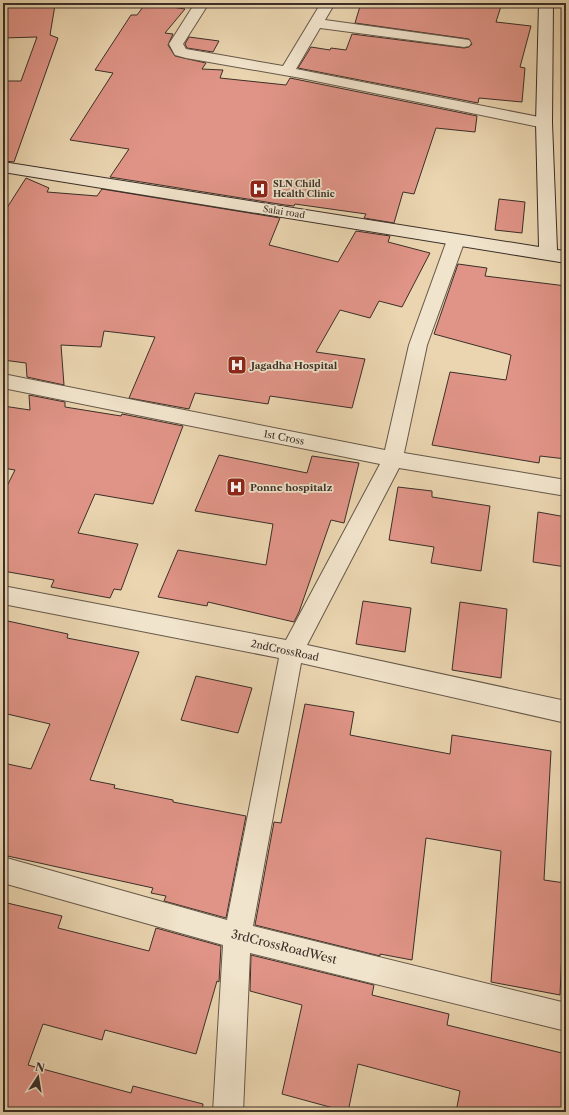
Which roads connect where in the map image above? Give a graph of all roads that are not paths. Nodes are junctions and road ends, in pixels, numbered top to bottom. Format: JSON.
{"nodes":[{"id":1,"x":202,"y":3,"type":"edge"},
{"id":2,"x":328,"y":3,"type":"edge"},
{"id":3,"x":546,"y":3,"type":"edge"},
{"id":4,"x":316,"y":23,"type":"junction"},
{"id":5,"x":464,"y":43,"type":"dead end"},
{"id":6,"x":287,"y":72,"type":"junction"},
{"id":7,"x":544,"y":123,"type":"junction"},
{"id":8,"x":3,"y":167,"type":"edge"},
{"id":9,"x":456,"y":240,"type":"junction"},
{"id":10,"x":548,"y":253,"type":"junction"},
{"id":11,"x":566,"y":257,"type":"edge"},
{"id":12,"x":3,"y":381,"type":"edge"},
{"id":13,"x":393,"y":459,"type":"junction"},
{"id":14,"x":566,"y":488,"type":"edge"},
{"id":15,"x":3,"y":595,"type":"edge"},
{"id":16,"x":292,"y":651,"type":"junction"},
{"id":17,"x":566,"y":712,"type":"edge"},
{"id":18,"x":3,"y":870,"type":"edge"},
{"id":19,"x":237,"y":936,"type":"junction"},
{"id":20,"x":566,"y":1017,"type":"edge"},
{"id":21,"x":228,"y":1112,"type":"edge"}],
"edges":[{"from":1,"to":6,"type":"street"},
{"from":2,"to":4,"type":"street"},
{"from":3,"to":7,"type":"street"},
{"from":4,"to":5,"type":"street"},
{"from":4,"to":6,"type":"street"},
{"from":6,"to":7,"type":"street"},
{"from":7,"to":10,"type":"street"},
{"from":8,"to":9,"type":"street","name":"Salai road"},
{"from":9,"to":10,"type":"street","name":"Salai road"},
{"from":9,"to":13,"type":"street"},
{"from":10,"to":11,"type":"street","name":"Salai road"},
{"from":12,"to":13,"type":"street","name":"1st Cross"},
{"from":13,"to":14,"type":"street","name":"1st Cross"},
{"from":13,"to":16,"type":"street"},
{"from":15,"to":16,"type":"street","name":"2ndCrossRoad"},
{"from":16,"to":17,"type":"street","name":"2ndCrossRoad"},
{"from":16,"to":19,"type":"street"},
{"from":18,"to":19,"type":"street","name":"3rdCrossRoadWest"},
{"from":19,"to":20,"type":"street","name":"3rdCrossRoadWest"},
{"from":19,"to":21,"type":"street"}]}
